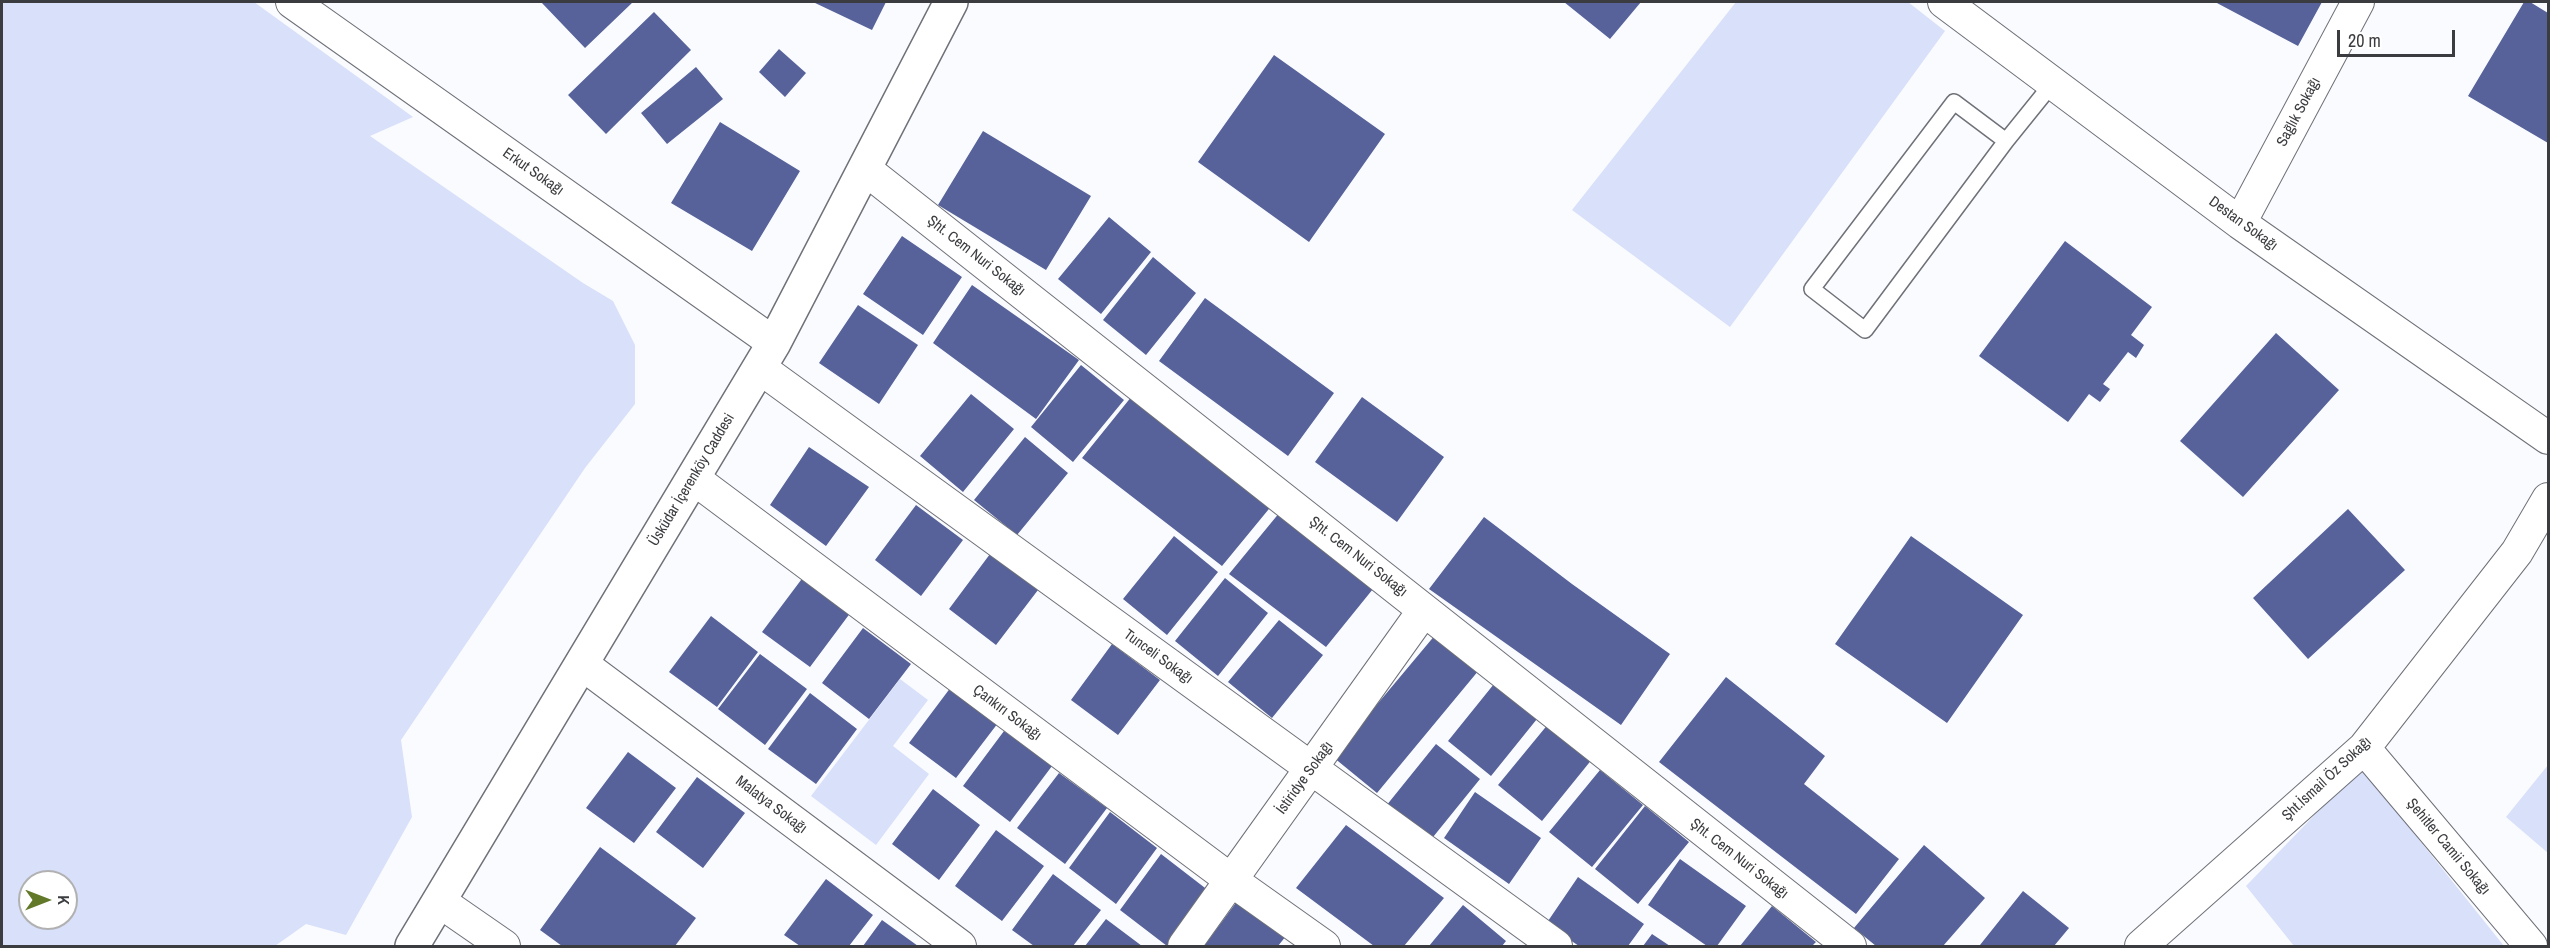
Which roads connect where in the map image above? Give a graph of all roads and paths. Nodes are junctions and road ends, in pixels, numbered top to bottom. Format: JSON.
{"nodes":[{"id":1,"x":292,"y":2,"type":"edge"},
{"id":2,"x":951,"y":2,"type":"edge"},
{"id":3,"x":1944,"y":2,"type":"edge"},
{"id":4,"x":2358,"y":2,"type":"edge"},
{"id":5,"x":2052,"y":84,"type":"junction"},
{"id":6,"x":2006,"y":141,"type":"junction"},
{"id":7,"x":865,"y":169,"type":"junction"},
{"id":8,"x":2240,"y":223,"type":"junction"},
{"id":9,"x":767,"y":355,"type":"junction"},
{"id":10,"x":2548,"y":438,"type":"edge"},
{"id":11,"x":693,"y":478,"type":"junction"},
{"id":12,"x":2548,"y":499,"type":"edge"},
{"id":13,"x":1424,"y":610,"type":"junction"},
{"id":14,"x":582,"y":664,"type":"junction"},
{"id":15,"x":2364,"y":748,"type":"junction"},
{"id":16,"x":1311,"y":769,"type":"junction"},
{"id":17,"x":1232,"y":880,"type":"junction"},
{"id":18,"x":439,"y":901,"type":"junction"},
{"id":19,"x":412,"y":946,"type":"edge"},
{"id":20,"x":504,"y":946,"type":"edge"},
{"id":21,"x":960,"y":946,"type":"edge"},
{"id":22,"x":1184,"y":946,"type":"edge"},
{"id":23,"x":1324,"y":946,"type":"edge"},
{"id":24,"x":1556,"y":946,"type":"edge"},
{"id":25,"x":1850,"y":946,"type":"edge"},
{"id":26,"x":2140,"y":946,"type":"edge"},
{"id":27,"x":2531,"y":946,"type":"edge"}],
"edges":[{"from":1,"to":9,"type":"street","name":"Erkut Sokağı"},
{"from":2,"to":7,"type":"main road","name":"Üsküdar İçerenköy Caddesi"},
{"from":3,"to":5,"type":"street","name":"Destan Sokağı"},
{"from":4,"to":8,"type":"street","name":"Sağlık Sokağı"},
{"from":5,"to":6,"type":"lane"},
{"from":5,"to":8,"type":"street","name":"Destan Sokağı"},
{"from":6,"to":6,"type":"lane"},
{"from":7,"to":9,"type":"main road","name":"Üsküdar İçerenköy Caddesi"},
{"from":7,"to":13,"type":"street","name":"Şht. Cem Nuri Sokağı"},
{"from":8,"to":10,"type":"street","name":"Destan Sokağı"},
{"from":9,"to":11,"type":"main road","name":"Üsküdar İçerenköy Caddesi"},
{"from":9,"to":16,"type":"street","name":"Tunceli Sokağı"},
{"from":11,"to":14,"type":"main road","name":"Üsküdar İçerenköy Caddesi"},
{"from":11,"to":17,"type":"street","name":"Çankırı Sokağı"},
{"from":12,"to":15,"type":"street","name":"Şht.İsmail Öz Sokağı"},
{"from":13,"to":16,"type":"street","name":"İstiridye Sokağı"},
{"from":13,"to":25,"type":"street","name":"Şht. Cem Nuri Sokağı"},
{"from":14,"to":18,"type":"main road","name":"Üsküdar İçerenköy Caddesi"},
{"from":14,"to":21,"type":"street","name":"Malatya Sokağı"},
{"from":15,"to":26,"type":"street","name":"Şht.İsmail Öz Sokağı"},
{"from":15,"to":27,"type":"street","name":"Şehitler Camii Sokağı"},
{"from":16,"to":17,"type":"street","name":"İstiridye Sokağı"},
{"from":16,"to":24,"type":"street","name":"Tunceli Sokağı"},
{"from":17,"to":22,"type":"street","name":"İstiridye Sokağı"},
{"from":17,"to":23,"type":"street","name":"Çankırı Sokağı"},
{"from":18,"to":19,"type":"main road","name":"Üsküdar İçerenköy Caddesi"},
{"from":18,"to":20,"type":"street"}]}
